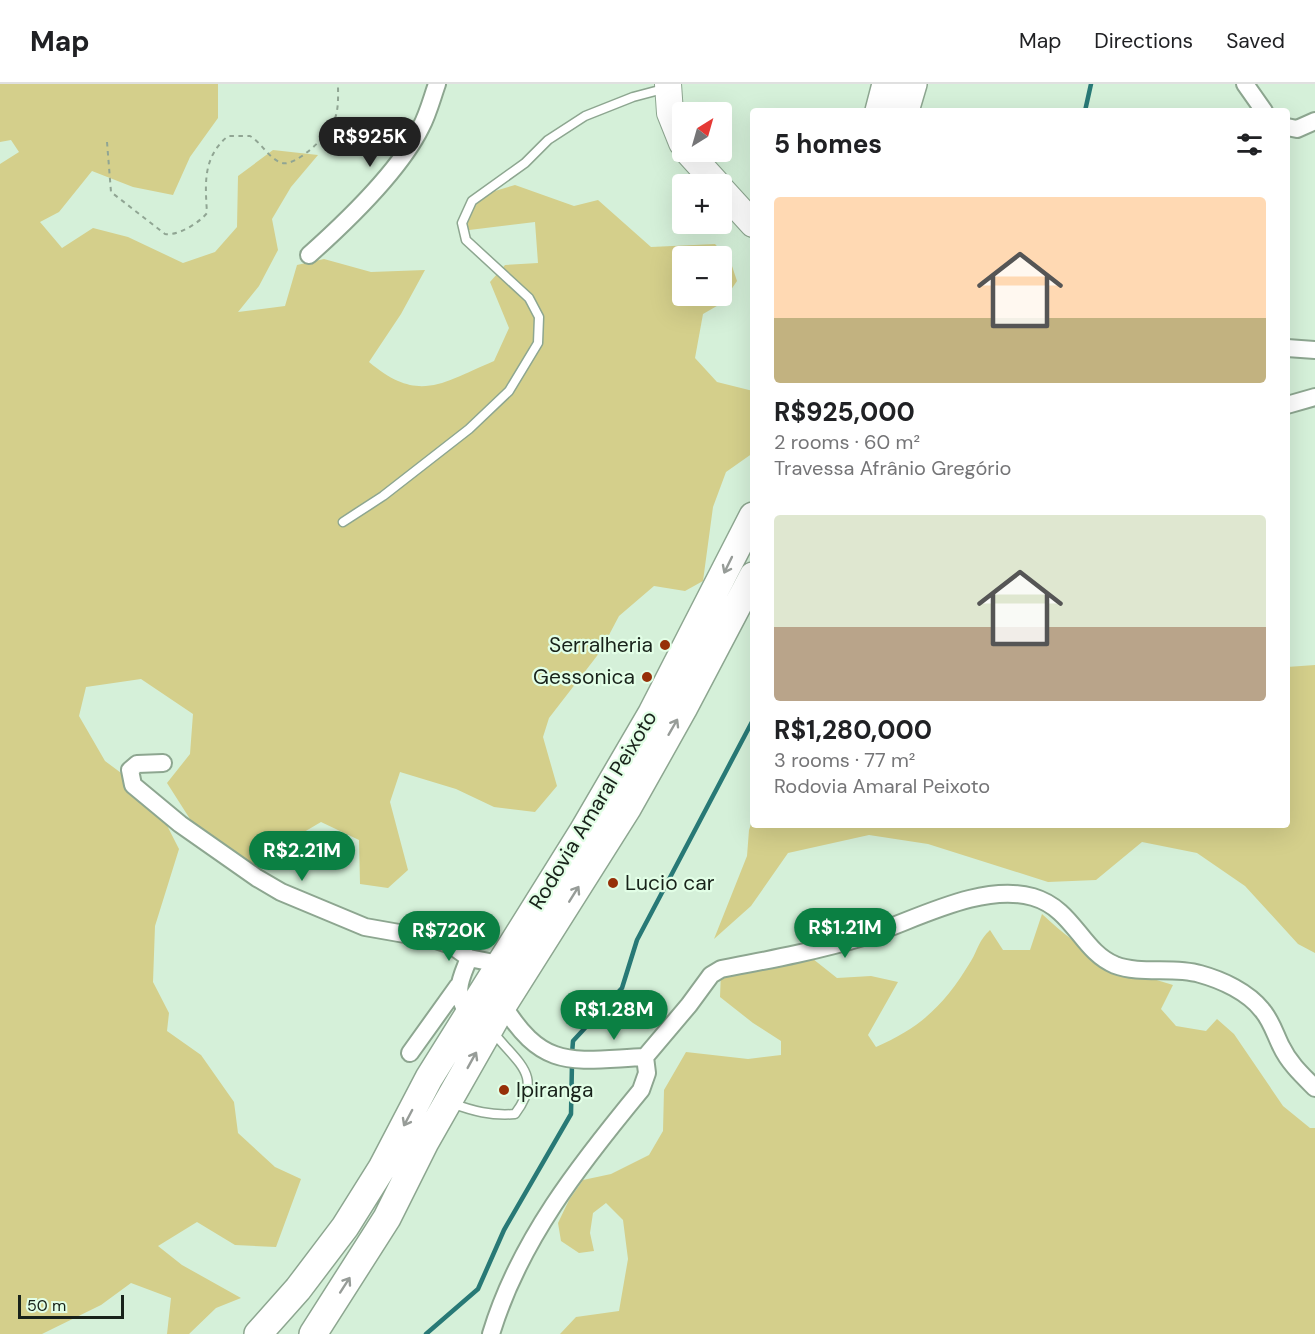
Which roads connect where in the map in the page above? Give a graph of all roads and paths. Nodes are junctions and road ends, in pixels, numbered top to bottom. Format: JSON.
{"nodes":[{"id":1,"x":338,"y":84,"type":"edge"},
{"id":2,"x":438,"y":84,"type":"edge"},
{"id":3,"x":886,"y":84,"type":"edge"},
{"id":4,"x":913,"y":84,"type":"edge"},
{"id":5,"x":1245,"y":84,"type":"edge"},
{"id":6,"x":668,"y":86,"type":"edge"},
{"id":7,"x":880,"y":108,"type":"edge"},
{"id":8,"x":906,"y":108,"type":"edge"},
{"id":9,"x":1262,"y":108,"type":"edge"},
{"id":10,"x":672,"y":118,"type":"edge"},
{"id":11,"x":1315,"y":121,"type":"edge"},
{"id":12,"x":1290,"y":128,"type":"edge"},
{"id":13,"x":107,"y":142,"type":"dead end"},
{"id":14,"x":697,"y":162,"type":"edge"},
{"id":15,"x":708,"y":174,"type":"edge"},
{"id":16,"x":732,"y":201,"type":"edge"},
{"id":17,"x":750,"y":221,"type":"edge"},
{"id":18,"x":309,"y":255,"type":"dead end"},
{"id":19,"x":1290,"y":348,"type":"edge"},
{"id":20,"x":1315,"y":351,"type":"edge"},
{"id":21,"x":1315,"y":397,"type":"edge"},
{"id":22,"x":1290,"y":404,"type":"edge"},
{"id":23,"x":343,"y":522,"type":"dead end"},
{"id":24,"x":750,"y":522,"type":"edge"},
{"id":25,"x":750,"y":582,"type":"edge"},
{"id":26,"x":163,"y":763,"type":"dead end"},
{"id":27,"x":469,"y":958,"type":"junction"},
{"id":28,"x":499,"y":964,"type":"junction"},
{"id":29,"x":458,"y":986,"type":"junction"},
{"id":30,"x":503,"y":1005,"type":"junction"},
{"id":31,"x":479,"y":1021,"type":"junction"},
{"id":32,"x":410,"y":1053,"type":"dead end"},
{"id":33,"x":645,"y":1057,"type":"junction"},
{"id":34,"x":1315,"y":1088,"type":"edge"},
{"id":35,"x":448,"y":1102,"type":"junction"},
{"id":36,"x":298,"y":1289,"type":"junction"},
{"id":37,"x":320,"y":1323,"type":"edge"},
{"id":38,"x":258,"y":1334,"type":"edge"},
{"id":39,"x":276,"y":1334,"type":"edge"},
{"id":40,"x":303,"y":1334,"type":"edge"},
{"id":41,"x":491,"y":1334,"type":"edge"}],
"edges":[{"from":1,"to":13,"type":"path"},
{"from":2,"to":18,"type":"street"},
{"from":3,"to":7,"type":"highway"},
{"from":4,"to":8,"type":"highway"},
{"from":5,"to":9,"type":"street"},
{"from":6,"to":10,"type":"main road"},
{"from":6,"to":23,"type":"lane"},
{"from":11,"to":12,"type":"street"},
{"from":14,"to":15,"type":"main road"},
{"from":16,"to":17,"type":"main road"},
{"from":19,"to":20,"type":"street"},
{"from":21,"to":22,"type":"street"},
{"from":24,"to":28,"type":"highway","name":"Rodovia Amaral Peixoto","one_way":true},
{"from":30,"to":25,"type":"highway","name":"Rodovia Amaral Peixoto","one_way":true},
{"from":26,"to":27,"type":"street"},
{"from":27,"to":28,"type":"street"},
{"from":27,"to":29,"type":"street"},
{"from":28,"to":31,"type":"highway","name":"Rodovia Amaral Peixoto"},
{"from":29,"to":31,"type":"street"},
{"from":29,"to":32,"type":"street"},
{"from":30,"to":31,"type":"highway","name":"Rodovia Amaral Peixoto"},
{"from":30,"to":33,"type":"street"},
{"from":35,"to":31,"type":"highway","name":"Rodovia Amaral Peixoto","one_way":true},
{"from":31,"to":35,"type":"lane"},
{"from":31,"to":36,"type":"highway","name":"Rodovia Amaral Peixoto","one_way":true},
{"from":33,"to":34,"type":"street"},
{"from":33,"to":41,"type":"street"},
{"from":37,"to":35,"type":"highway","name":"Rodovia Amaral Peixoto","one_way":true},
{"from":36,"to":38,"type":"highway","name":"Rodovia Amaral Peixoto"},
{"from":36,"to":39,"type":"highway"},
{"from":37,"to":40,"type":"highway","name":"Rodovia Amaral Peixoto"}]}
